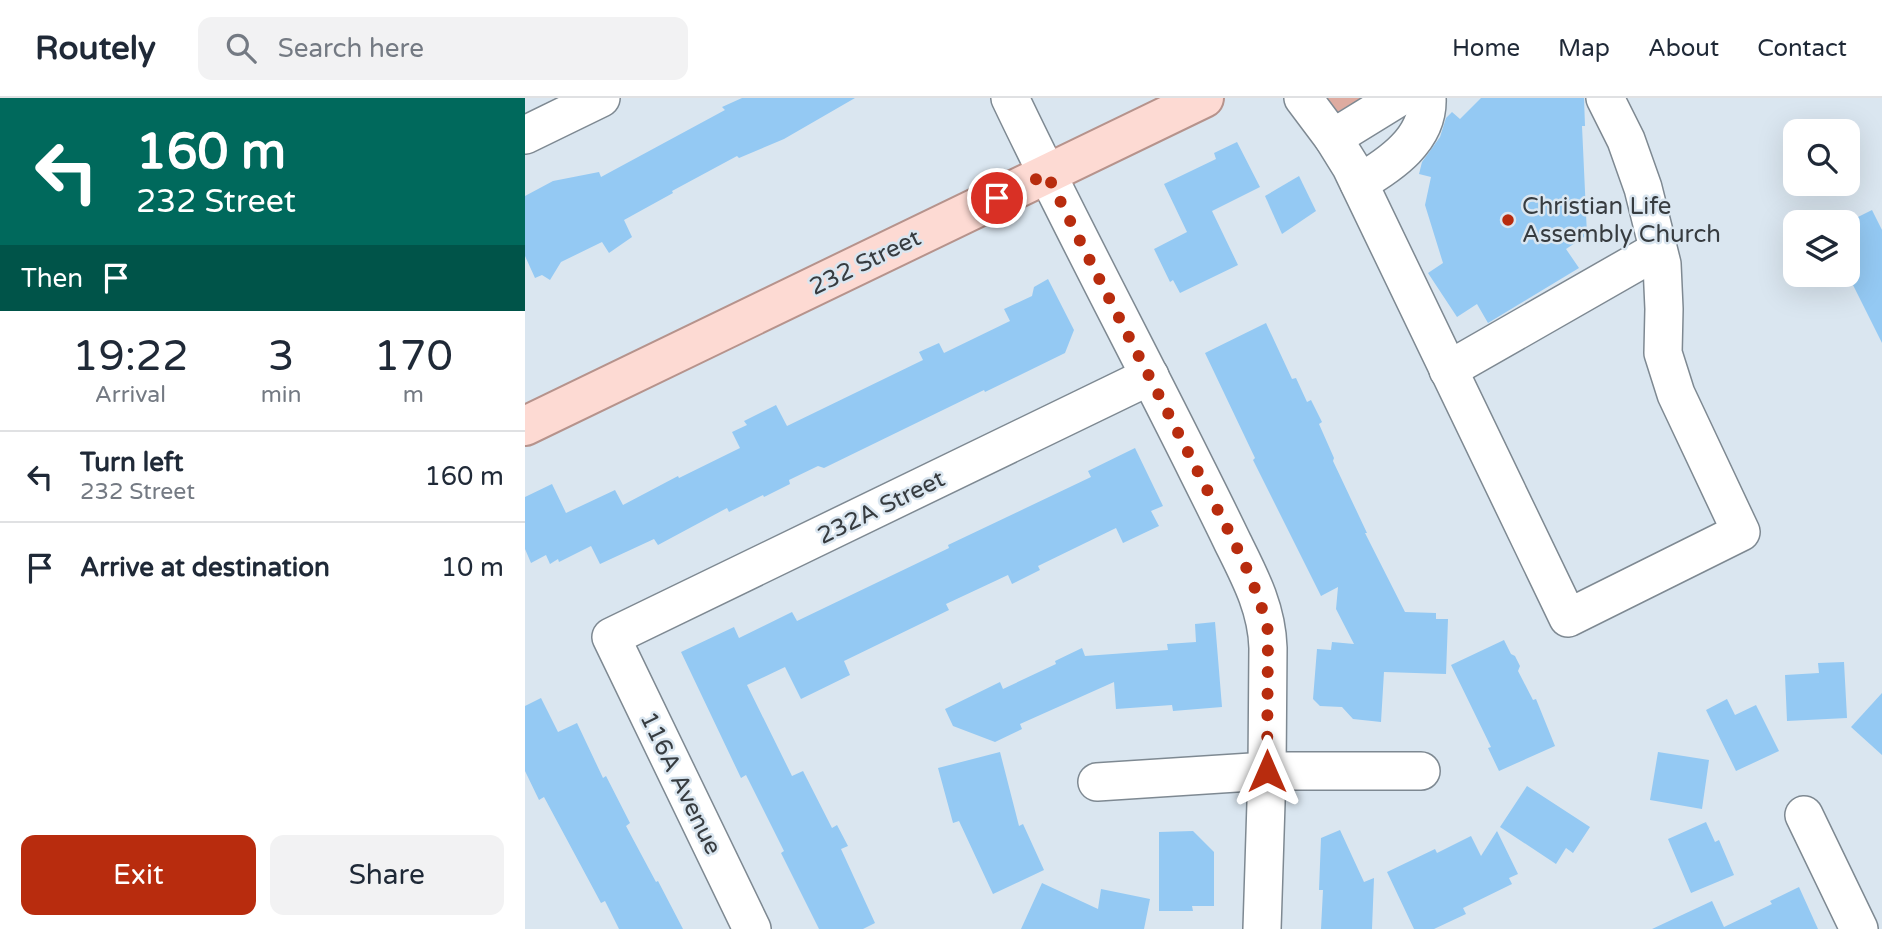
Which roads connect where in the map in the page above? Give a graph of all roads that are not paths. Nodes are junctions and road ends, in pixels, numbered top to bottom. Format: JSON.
{"nodes":[{"id":1,"x":601,"y":98,"type":"edge"},
{"id":2,"x":1010,"y":98,"type":"edge"},
{"id":3,"x":1205,"y":98,"type":"edge"},
{"id":4,"x":1303,"y":98,"type":"edge"},
{"id":5,"x":1398,"y":98,"type":"edge"},
{"id":6,"x":1427,"y":98,"type":"edge"},
{"id":7,"x":1605,"y":98,"type":"edge"},
{"id":8,"x":525,"y":135,"type":"edge"},
{"id":9,"x":1333,"y":138,"type":"junction"},
{"id":10,"x":1047,"y":174,"type":"junction"},
{"id":11,"x":1359,"y":183,"type":"junction"},
{"id":12,"x":1658,"y":250,"type":"junction"},
{"id":13,"x":1448,"y":370,"type":"junction"},
{"id":14,"x":1150,"y":376,"type":"junction"},
{"id":15,"x":525,"y":426,"type":"edge"},
{"id":16,"x":611,"y":637,"type":"joint"},
{"id":17,"x":1267,"y":771,"type":"junction"},
{"id":18,"x":1421,"y":771,"type":"dead end"},
{"id":19,"x":1097,"y":782,"type":"dead end"},
{"id":20,"x":1804,"y":815,"type":"dead end"},
{"id":21,"x":752,"y":929,"type":"edge"},
{"id":22,"x":1262,"y":929,"type":"edge"},
{"id":23,"x":1859,"y":929,"type":"edge"}],
"edges":[{"from":1,"to":8,"type":"street"},
{"from":2,"to":10,"type":"street"},
{"from":3,"to":10,"type":"main road","name":"232 Street"},
{"from":4,"to":9,"type":"street"},
{"from":5,"to":9,"type":"street"},
{"from":6,"to":11,"type":"street"},
{"from":7,"to":12,"type":"street"},
{"from":9,"to":11,"type":"street"},
{"from":10,"to":14,"type":"street"},
{"from":10,"to":15,"type":"main road","name":"232 Street"},
{"from":11,"to":13,"type":"street"},
{"from":12,"to":13,"type":"street"},
{"from":12,"to":13,"type":"street"},
{"from":14,"to":16,"type":"street","name":"232A Street"},
{"from":14,"to":17,"type":"street"},
{"from":16,"to":21,"type":"street","name":"116A Avenue"},
{"from":17,"to":18,"type":"street"},
{"from":17,"to":19,"type":"street"},
{"from":17,"to":22,"type":"street"},
{"from":20,"to":23,"type":"street"}]}
